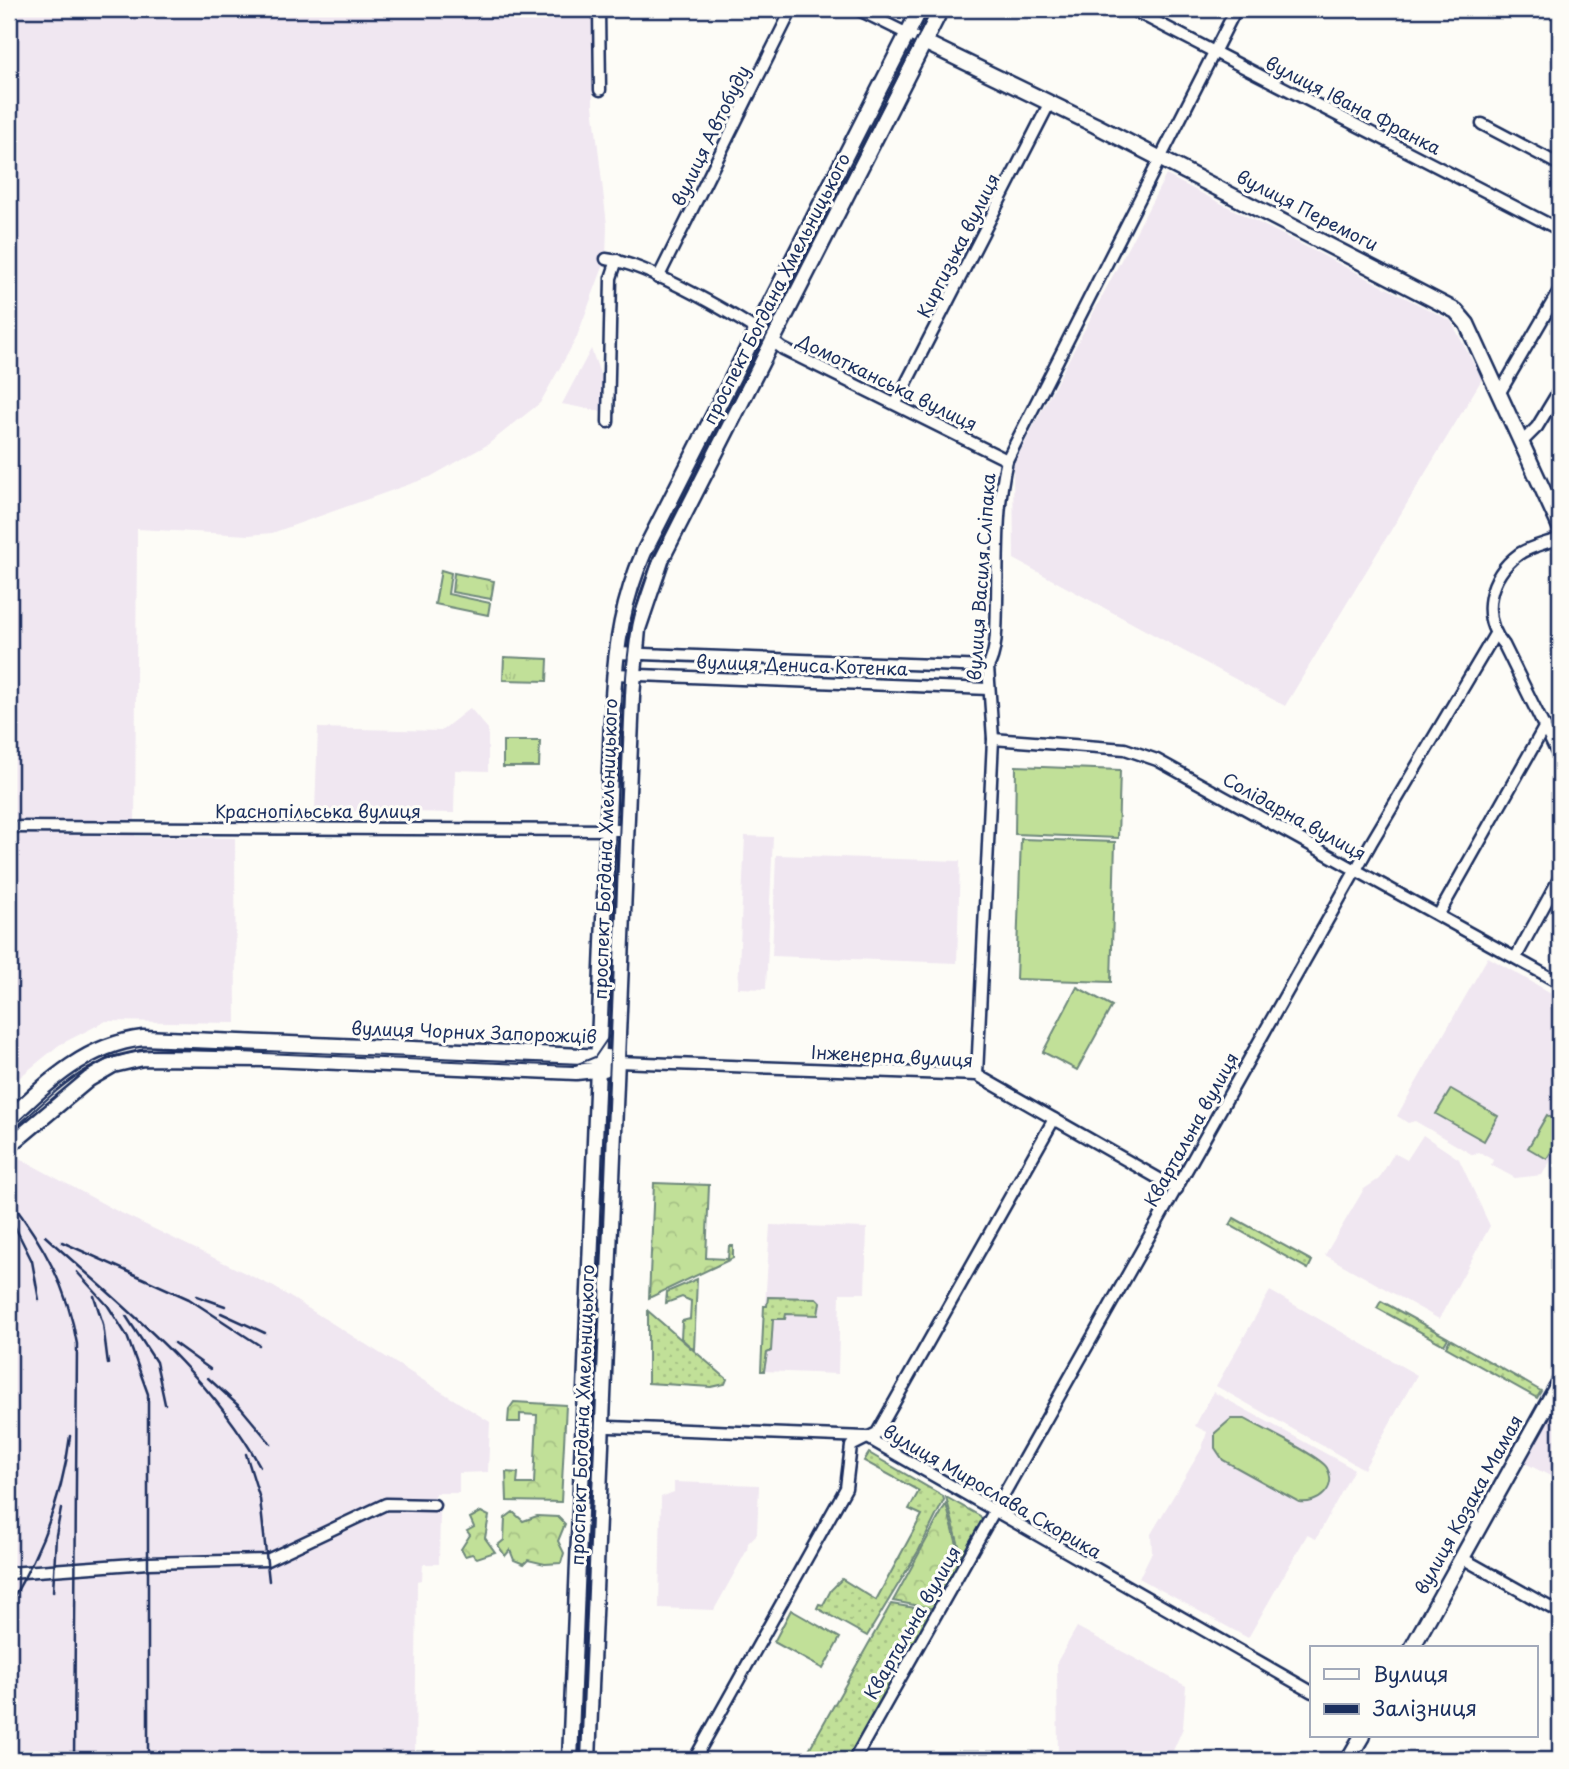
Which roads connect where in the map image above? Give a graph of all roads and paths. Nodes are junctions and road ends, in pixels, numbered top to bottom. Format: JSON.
{"nodes":[{"id":1,"x":600,"y":9,"type":"edge"},
{"id":2,"x":792,"y":9,"type":"edge"},
{"id":3,"x":857,"y":9,"type":"edge"},
{"id":4,"x":920,"y":9,"type":"edge"},
{"id":5,"x":940,"y":9,"type":"edge"},
{"id":6,"x":1131,"y":9,"type":"edge"},
{"id":7,"x":1236,"y":9,"type":"edge"},
{"id":8,"x":907,"y":34,"type":"junction"},
{"id":9,"x":924,"y":42,"type":"junction"},
{"id":10,"x":1214,"y":52,"type":"junction"},
{"id":11,"x":600,"y":90,"type":"dead end"},
{"id":12,"x":1049,"y":104,"type":"junction"},
{"id":13,"x":1482,"y":124,"type":"dead end"},
{"id":14,"x":1160,"y":158,"type":"junction"},
{"id":15,"x":1560,"y":165,"type":"edge"},
{"id":16,"x":1560,"y":230,"type":"edge"},
{"id":17,"x":658,"y":278,"type":"junction"},
{"id":18,"x":1560,"y":289,"type":"edge"},
{"id":19,"x":758,"y":329,"type":"junction"},
{"id":20,"x":772,"y":340,"type":"junction"},
{"id":21,"x":1560,"y":389,"type":"edge"},
{"id":22,"x":1499,"y":394,"type":"junction"},
{"id":23,"x":896,"y":403,"type":"junction"},
{"id":24,"x":608,"y":422,"type":"dead end"},
{"id":25,"x":1521,"y":443,"type":"junction"},
{"id":26,"x":1007,"y":460,"type":"junction"},
{"id":27,"x":1560,"y":527,"type":"edge"},
{"id":28,"x":1560,"y":538,"type":"edge"},
{"id":29,"x":1495,"y":634,"type":"junction"},
{"id":30,"x":616,"y":653,"type":"junction"},
{"id":31,"x":635,"y":653,"type":"junction"},
{"id":32,"x":988,"y":667,"type":"junction"},
{"id":33,"x":614,"y":674,"type":"junction"},
{"id":34,"x":633,"y":675,"type":"junction"},
{"id":35,"x":989,"y":689,"type":"junction"},
{"id":36,"x":1545,"y":726,"type":"junction"},
{"id":37,"x":993,"y":739,"type":"junction"},
{"id":38,"x":1560,"y":759,"type":"edge"},
{"id":39,"x":9,"y":827,"type":"edge"},
{"id":40,"x":608,"y":830,"type":"junction"},
{"id":41,"x":626,"y":830,"type":"junction"},
{"id":42,"x":1356,"y":870,"type":"junction"},
{"id":43,"x":1560,"y":879,"type":"edge"},
{"id":44,"x":1439,"y":914,"type":"junction"},
{"id":45,"x":1516,"y":957,"type":"junction"},
{"id":46,"x":1560,"y":983,"type":"edge"},
{"id":47,"x":482,"y":1052,"type":"junction"},
{"id":48,"x":598,"y":1055,"type":"junction"},
{"id":49,"x":617,"y":1062,"type":"junction"},
{"id":50,"x":482,"y":1069,"type":"junction"},
{"id":51,"x":598,"y":1071,"type":"junction"},
{"id":52,"x":977,"y":1075,"type":"junction"},
{"id":53,"x":9,"y":1119,"type":"edge"},
{"id":54,"x":1054,"y":1119,"type":"junction"},
{"id":55,"x":9,"y":1146,"type":"edge"},
{"id":56,"x":1177,"y":1189,"type":"junction"},
{"id":57,"x":592,"y":1215,"type":"junction"},
{"id":58,"x":611,"y":1215,"type":"junction"},
{"id":59,"x":1560,"y":1381,"type":"edge"},
{"id":60,"x":584,"y":1426,"type":"junction"},
{"id":61,"x":602,"y":1426,"type":"junction"},
{"id":62,"x":866,"y":1437,"type":"junction"},
{"id":63,"x":434,"y":1505,"type":"dead end"},
{"id":64,"x":581,"y":1508,"type":"junction"},
{"id":65,"x":598,"y":1508,"type":"junction"},
{"id":66,"x":994,"y":1512,"type":"junction"},
{"id":67,"x":1462,"y":1558,"type":"junction"},
{"id":68,"x":9,"y":1573,"type":"edge"},
{"id":69,"x":1560,"y":1614,"type":"edge"},
{"id":70,"x":1413,"y":1646,"type":"edge"},
{"id":71,"x":1310,"y":1691,"type":"edge"},
{"id":72,"x":572,"y":1724,"type":"junction"},
{"id":73,"x":590,"y":1724,"type":"junction"},
{"id":74,"x":1361,"y":1738,"type":"edge"},
{"id":75,"x":570,"y":1760,"type":"edge"},
{"id":76,"x":588,"y":1760,"type":"edge"},
{"id":77,"x":694,"y":1760,"type":"edge"},
{"id":78,"x":854,"y":1760,"type":"edge"},
{"id":79,"x":1348,"y":1760,"type":"edge"}],
"edges":[{"from":1,"to":11,"type":"street"},
{"from":2,"to":17,"type":"street","name":"вулиця Автобуду"},
{"from":3,"to":8,"type":"street"},
{"from":4,"to":8,"type":"main road","name":"проспект Богдана Хмельницького"},
{"from":5,"to":9,"type":"main road","name":"проспект Богдана Хмельницького"},
{"from":6,"to":10,"type":"street","name":"вулиця Івана Франка"},
{"from":7,"to":10,"type":"street","name":"вулиця Василя Сліпака"},
{"from":8,"to":9,"type":"street"},
{"from":8,"to":19,"type":"main road","name":"проспект Богдана Хмельницького"},
{"from":9,"to":12,"type":"main road","name":"вулиця Перемоги"},
{"from":9,"to":20,"type":"main road","name":"проспект Богдана Хмельницького"},
{"from":10,"to":14,"type":"street","name":"вулиця Василя Сліпака"},
{"from":10,"to":16,"type":"street","name":"вулиця Івана Франка"},
{"from":12,"to":14,"type":"main road","name":"вулиця Перемоги"},
{"from":12,"to":23,"type":"street","name":"Киргизька вулиця"},
{"from":13,"to":15,"type":"street"},
{"from":14,"to":22,"type":"main road","name":"вулиця Перемоги"},
{"from":14,"to":26,"type":"street","name":"вулиця Василя Сліпака"},
{"from":17,"to":19,"type":"street","name":"Домотканська вулиця"},
{"from":17,"to":24,"type":"street","name":"Домотканська вулиця"},
{"from":18,"to":22,"type":"street"},
{"from":19,"to":20,"type":"street","name":"Домотканська вулиця"},
{"from":19,"to":30,"type":"main road","name":"проспект Богдана Хмельницького"},
{"from":20,"to":23,"type":"street","name":"Домотканська вулиця"},
{"from":20,"to":31,"type":"main road","name":"проспект Богдана Хмельницького"},
{"from":21,"to":25,"type":"street"},
{"from":22,"to":25,"type":"main road","name":"вулиця Перемоги"},
{"from":23,"to":26,"type":"street","name":"Домотканська вулиця"},
{"from":25,"to":27,"type":"main road","name":"вулиця Перемоги"},
{"from":26,"to":32,"type":"street","name":"вулиця Василя Сліпака"},
{"from":28,"to":29,"type":"street"},
{"from":29,"to":36,"type":"street"},
{"from":29,"to":42,"type":"street","name":"Квартальна вулиця"},
{"from":30,"to":31,"type":"street","name":"вулиця Дениса Котенка"},
{"from":30,"to":33,"type":"main road","name":"проспект Богдана Хмельницького"},
{"from":31,"to":32,"type":"street","name":"вулиця Дениса Котенка"},
{"from":31,"to":34,"type":"main road","name":"проспект Богдана Хмельницького"},
{"from":32,"to":35,"type":"street","name":"вулиця Василя Сліпака"},
{"from":33,"to":34,"type":"street","name":"вулиця Дениса Котенка"},
{"from":33,"to":40,"type":"main road","name":"проспект Богдана Хмельницького"},
{"from":34,"to":35,"type":"street","name":"вулиця Дениса Котенка"},
{"from":34,"to":41,"type":"main road","name":"проспект Богдана Хмельницького"},
{"from":35,"to":37,"type":"street","name":"вулиця Василя Сліпака"},
{"from":36,"to":38,"type":"street"},
{"from":36,"to":44,"type":"street"},
{"from":37,"to":42,"type":"street","name":"Солідарна вулиця"},
{"from":37,"to":52,"type":"street","name":"вулиця Василя Сліпака"},
{"from":39,"to":40,"type":"street","name":"Краснопільська вулиця"},
{"from":40,"to":41,"type":"street","name":"Краснопільська вулиця"},
{"from":40,"to":48,"type":"main road","name":"проспект Богдана Хмельницького"},
{"from":41,"to":49,"type":"main road","name":"проспект Богдана Хмельницького"},
{"from":42,"to":44,"type":"street","name":"Солідарна вулиця"},
{"from":42,"to":56,"type":"street","name":"Квартальна вулиця"},
{"from":43,"to":45,"type":"street"},
{"from":44,"to":45,"type":"street","name":"Солідарна вулиця"},
{"from":45,"to":46,"type":"street","name":"Солідарна вулиця"},
{"from":47,"to":48,"type":"main road","name":"вулиця Чорних Запорожців"},
{"from":47,"to":50,"type":"main road"},
{"from":47,"to":53,"type":"main road","name":"вулиця Чорних Запорожців"},
{"from":48,"to":49,"type":"main road","name":"вулиця Чорних Запорожців"},
{"from":48,"to":51,"type":"main road","name":"проспект Богдана Хмельницького"},
{"from":49,"to":51,"type":"main road","name":"вулиця Чорних Запорожців"},
{"from":49,"to":52,"type":"street","name":"Інженерна вулиця"},
{"from":49,"to":58,"type":"main road","name":"проспект Богдана Хмельницького"},
{"from":50,"to":51,"type":"main road","name":"вулиця Чорних Запорожців"},
{"from":50,"to":55,"type":"main road","name":"вулиця Чорних Запорожців"},
{"from":51,"to":57,"type":"main road","name":"проспект Богдана Хмельницького"},
{"from":52,"to":54,"type":"street","name":"Інженерна вулиця"},
{"from":54,"to":56,"type":"street","name":"Інженерна вулиця"},
{"from":54,"to":62,"type":"street"},
{"from":56,"to":66,"type":"street","name":"Квартальна вулиця"},
{"from":57,"to":58,"type":"main road"},
{"from":57,"to":60,"type":"main road","name":"проспект Богдана Хмельницького"},
{"from":58,"to":61,"type":"main road","name":"проспект Богдана Хмельницького"},
{"from":59,"to":67,"type":"main road","name":"вулиця Козака Мамая"},
{"from":60,"to":61,"type":"street","name":"вулиця Мирослава Скорика"},
{"from":60,"to":64,"type":"main road","name":"проспект Богдана Хмельницького"},
{"from":61,"to":62,"type":"street","name":"вулиця Мирослава Скорика"},
{"from":61,"to":65,"type":"main road","name":"проспект Богдана Хмельницького"},
{"from":62,"to":66,"type":"street","name":"вулиця Мирослава Скорика"},
{"from":62,"to":77,"type":"street"},
{"from":63,"to":68,"type":"street"},
{"from":64,"to":65,"type":"street"},
{"from":64,"to":72,"type":"main road","name":"проспект Богдана Хмельницького"},
{"from":65,"to":73,"type":"main road","name":"проспект Богдана Хмельницького"},
{"from":66,"to":71,"type":"street","name":"вулиця Мирослава Скорика"},
{"from":66,"to":78,"type":"street","name":"Квартальна вулиця"},
{"from":67,"to":69,"type":"street"},
{"from":67,"to":70,"type":"main road","name":"вулиця Козака Мамая"},
{"from":72,"to":73,"type":"street"},
{"from":72,"to":75,"type":"main road","name":"проспект Богдана Хмельницького"},
{"from":73,"to":76,"type":"main road","name":"проспект Богдана Хмельницького"},
{"from":74,"to":79,"type":"main road"}]}
